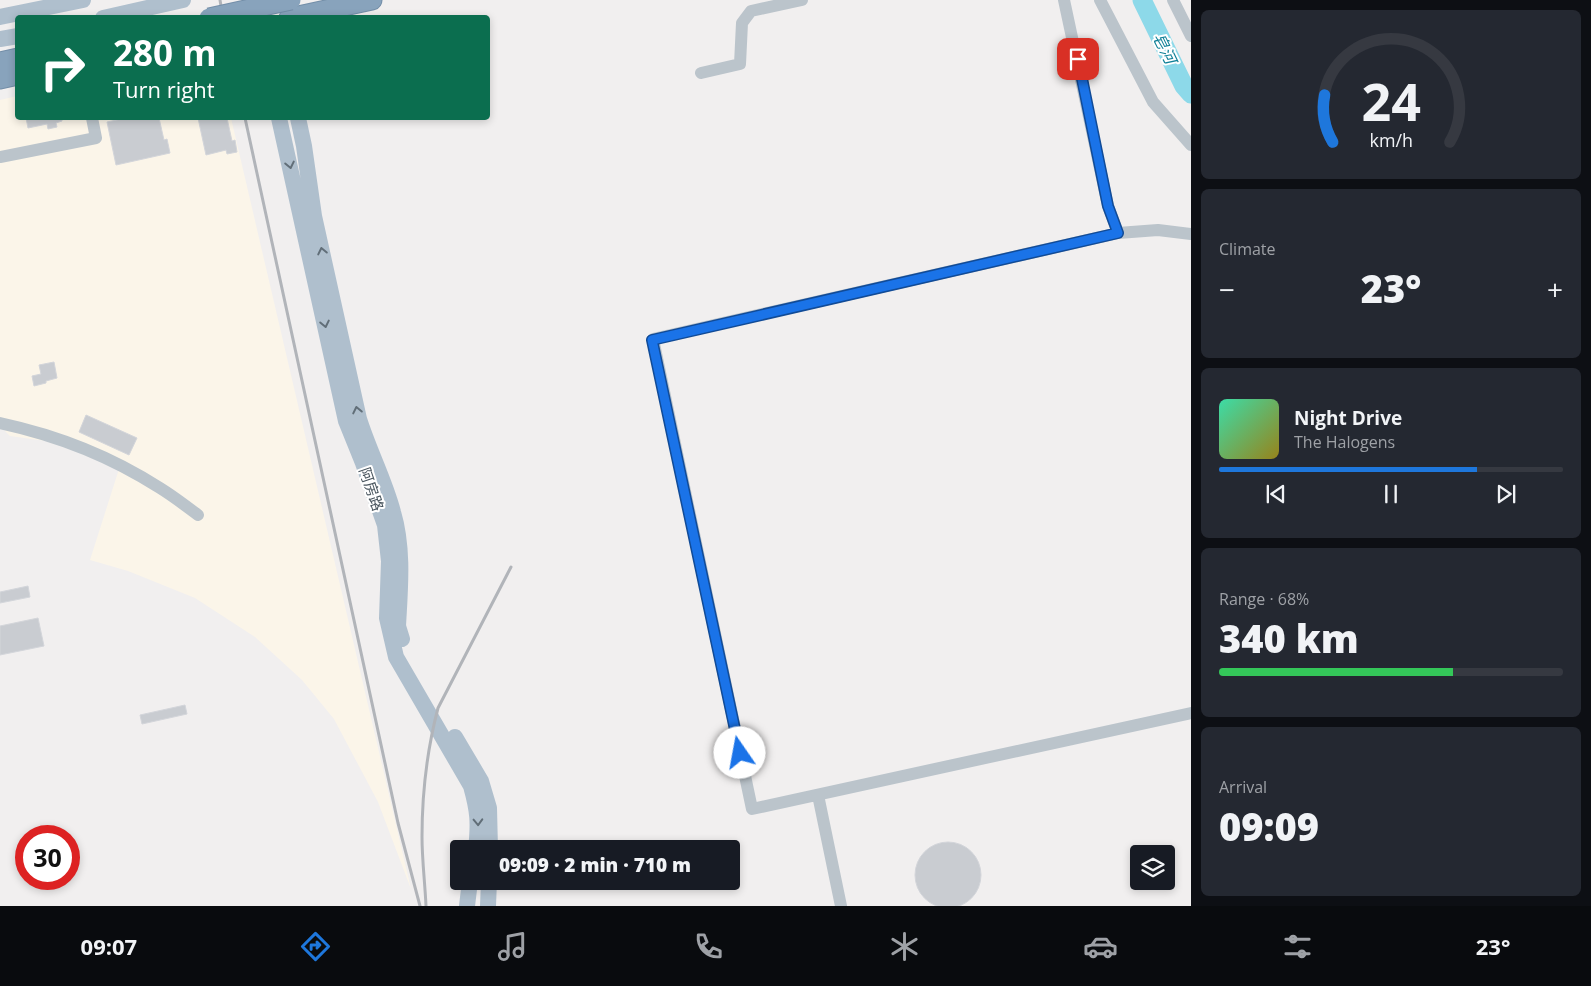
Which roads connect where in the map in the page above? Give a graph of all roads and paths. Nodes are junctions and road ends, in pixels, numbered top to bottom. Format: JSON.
{"nodes":[{"id":1,"x":81,"y":0,"type":"edge"},
{"id":2,"x":183,"y":0,"type":"edge"},
{"id":3,"x":253,"y":0,"type":"edge"},
{"id":4,"x":272,"y":0,"type":"edge"},
{"id":5,"x":291,"y":0,"type":"edge"},
{"id":6,"x":372,"y":0,"type":"edge"},
{"id":7,"x":802,"y":0,"type":"edge"},
{"id":8,"x":1064,"y":0,"type":"edge"},
{"id":9,"x":1100,"y":0,"type":"edge"},
{"id":10,"x":1173,"y":0,"type":"edge"},
{"id":11,"x":117,"y":15,"type":"edge"},
{"id":12,"x":223,"y":15,"type":"edge"},
{"id":13,"x":256,"y":15,"type":"edge"},
{"id":14,"x":275,"y":15,"type":"edge"},
{"id":15,"x":303,"y":15,"type":"edge"},
{"id":16,"x":0,"y":17,"type":"edge"},
{"id":17,"x":15,"y":36,"type":"edge"},
{"id":18,"x":1191,"y":36,"type":"edge"},
{"id":19,"x":0,"y":39,"type":"edge"},
{"id":20,"x":15,"y":59,"type":"edge"},
{"id":21,"x":0,"y":62,"type":"edge"},
{"id":22,"x":701,"y":73,"type":"dead end"},
{"id":23,"x":15,"y":76,"type":"edge"},
{"id":24,"x":0,"y":79,"type":"edge"},
{"id":25,"x":92,"y":120,"type":"edge"},
{"id":26,"x":279,"y":120,"type":"edge"},
{"id":27,"x":298,"y":120,"type":"edge"},
{"id":28,"x":1191,"y":145,"type":"edge"},
{"id":29,"x":0,"y":158,"type":"edge"},
{"id":30,"x":1118,"y":233,"type":"junction"},
{"id":31,"x":1185,"y":233,"type":"edge"},
{"id":32,"x":1191,"y":243,"type":"edge"},
{"id":33,"x":0,"y":423,"type":"edge"},
{"id":34,"x":198,"y":515,"type":"dead end"},
{"id":35,"x":1191,"y":713,"type":"edge"},
{"id":36,"x":818,"y":795,"type":"junction"},
{"id":37,"x":477,"y":840,"type":"edge"},
{"id":38,"x":490,"y":840,"type":"edge"},
{"id":39,"x":469,"y":890,"type":"edge"},
{"id":40,"x":489,"y":890,"type":"edge"},
{"id":41,"x":467,"y":906,"type":"edge"},
{"id":42,"x":488,"y":906,"type":"edge"},
{"id":43,"x":841,"y":906,"type":"edge"}],
"edges":[{"from":1,"to":16,"type":"main road"},
{"from":2,"to":11,"type":"main road"},
{"from":3,"to":13,"type":"main road"},
{"from":4,"to":14,"type":"main road"},
{"from":5,"to":12,"type":"highway","bridge":true},
{"from":6,"to":15,"type":"highway"},
{"from":7,"to":22,"type":"street"},
{"from":8,"to":30,"type":"street"},
{"from":9,"to":28,"type":"street"},
{"from":10,"to":18,"type":"street"},
{"from":17,"to":19,"type":"main road"},
{"from":20,"to":21,"type":"highway"},
{"from":23,"to":24,"type":"highway"},
{"from":25,"to":29,"type":"street"},
{"from":26,"to":37,"type":"main road","name":"阿房路","one_way":true},
{"from":38,"to":27,"type":"main road","name":"阿房路","one_way":true},
{"from":30,"to":31,"type":"street"},
{"from":30,"to":36,"type":"street"},
{"from":31,"to":32,"type":"street"},
{"from":33,"to":34,"type":"street"},
{"from":35,"to":36,"type":"street"},
{"from":36,"to":43,"type":"street"},
{"from":39,"to":41,"type":"main road"},
{"from":40,"to":42,"type":"main road"}]}
